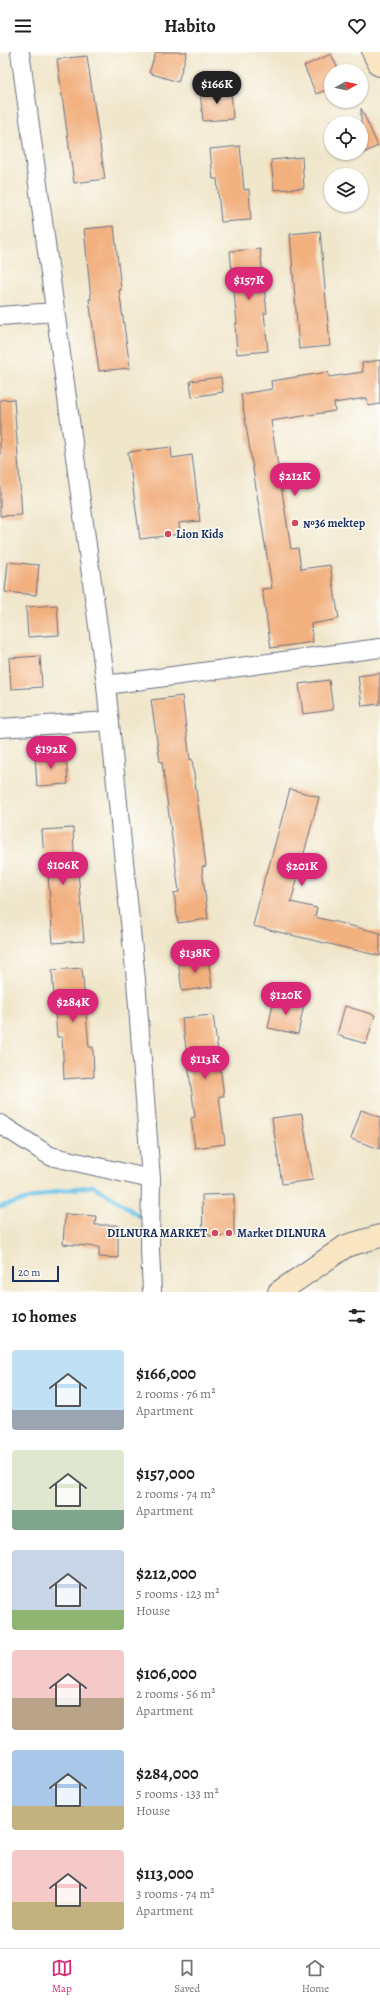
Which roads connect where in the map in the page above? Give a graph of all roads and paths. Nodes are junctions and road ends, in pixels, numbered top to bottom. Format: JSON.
{"nodes":[{"id":1,"x":20,"y":52,"type":"edge"},
{"id":2,"x":373,"y":52,"type":"edge"},
{"id":3,"x":380,"y":65,"type":"edge"},
{"id":4,"x":56,"y":312,"type":"junction"},
{"id":5,"x":0,"y":316,"type":"edge"},
{"id":6,"x":380,"y":648,"type":"edge"},
{"id":7,"x":106,"y":684,"type":"junction"},
{"id":8,"x":109,"y":721,"type":"junction"},
{"id":9,"x":0,"y":728,"type":"edge"},
{"id":10,"x":0,"y":1124,"type":"edge"},
{"id":11,"x":151,"y":1179,"type":"junction"},
{"id":12,"x":380,"y":1236,"type":"edge"},
{"id":13,"x":152,"y":1292,"type":"edge"},
{"id":14,"x":279,"y":1292,"type":"edge"}],
"edges":[{"from":1,"to":4,"type":"street"},
{"from":2,"to":3,"type":"main road"},
{"from":4,"to":5,"type":"street"},
{"from":4,"to":7,"type":"street"},
{"from":6,"to":7,"type":"street"},
{"from":7,"to":8,"type":"street"},
{"from":8,"to":9,"type":"street"},
{"from":8,"to":11,"type":"street"},
{"from":10,"to":11,"type":"street"},
{"from":11,"to":13,"type":"street"},
{"from":12,"to":14,"type":"main road"}]}
